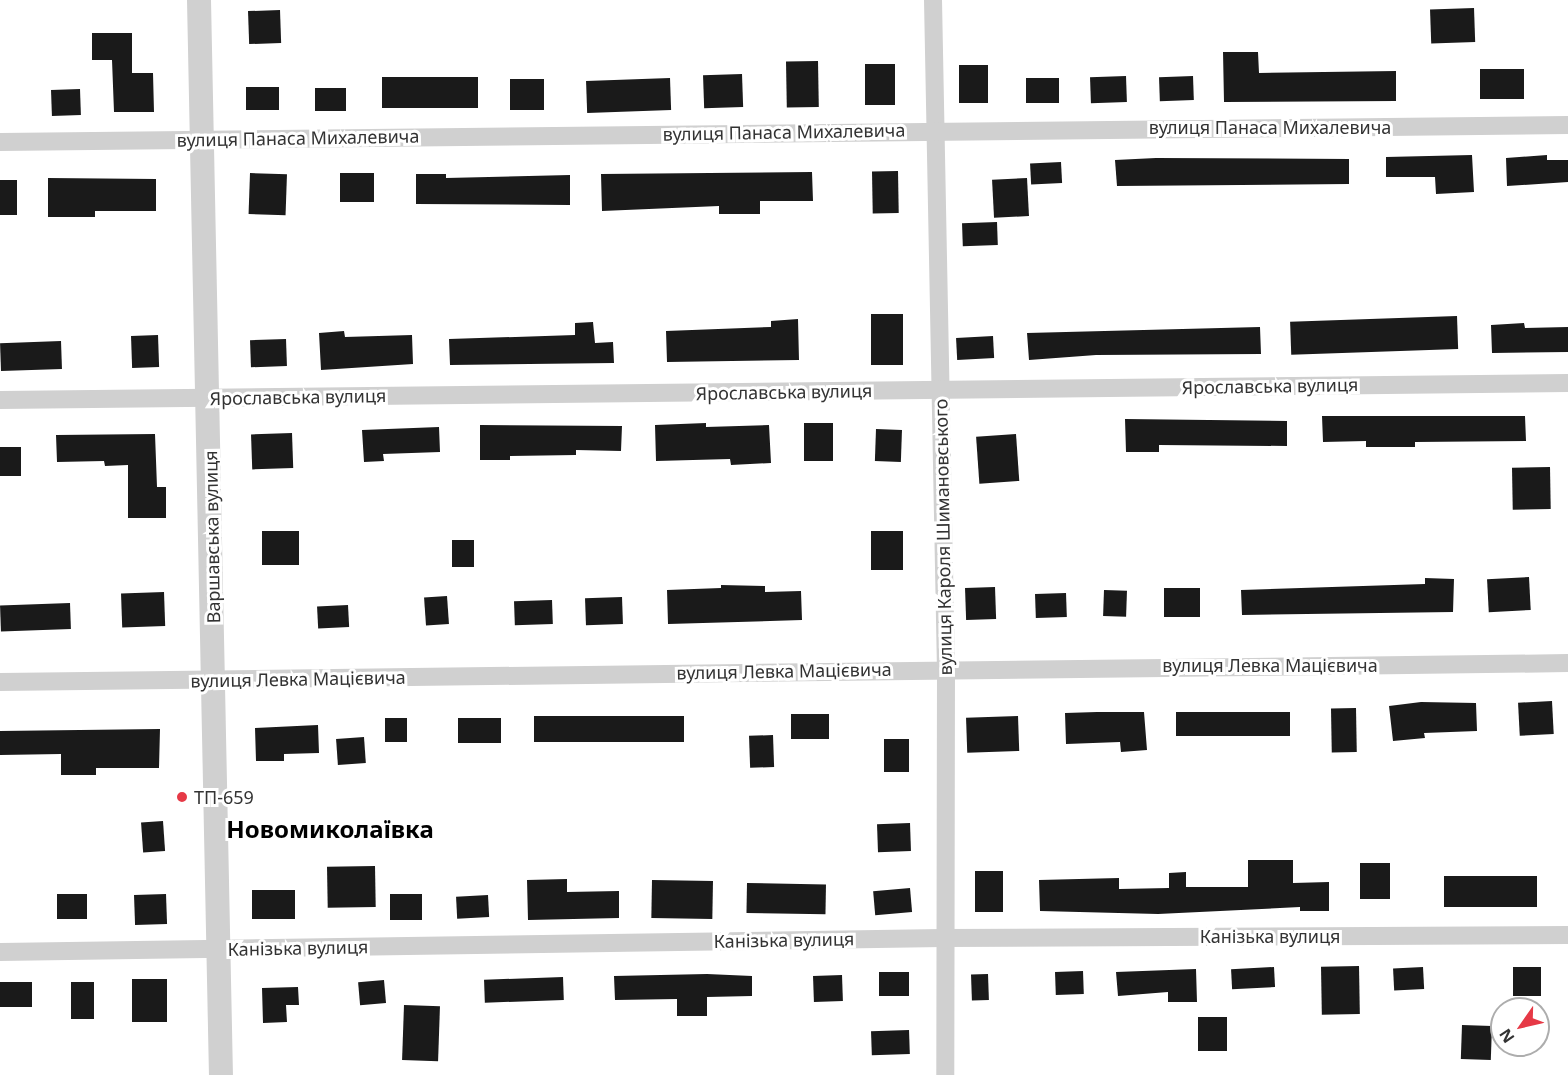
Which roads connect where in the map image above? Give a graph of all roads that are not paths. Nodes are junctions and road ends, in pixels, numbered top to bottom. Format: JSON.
{"nodes":[{"id":1,"x":199,"y":0,"type":"edge"},
{"id":2,"x":933,"y":0,"type":"edge"},
{"id":3,"x":1568,"y":125,"type":"edge"},
{"id":4,"x":934,"y":130,"type":"junction"},
{"id":5,"x":201,"y":140,"type":"junction"},
{"id":6,"x":0,"y":142,"type":"edge"},
{"id":7,"x":1568,"y":383,"type":"edge"},
{"id":8,"x":941,"y":390,"type":"junction"},
{"id":9,"x":209,"y":398,"type":"junction"},
{"id":10,"x":0,"y":400,"type":"edge"},
{"id":11,"x":1568,"y":663,"type":"edge"},
{"id":12,"x":946,"y":668,"type":"junction"},
{"id":13,"x":216,"y":681,"type":"junction"},
{"id":14,"x":0,"y":682,"type":"edge"},
{"id":15,"x":1568,"y":935,"type":"edge"},
{"id":16,"x":943,"y":938,"type":"junction"},
{"id":17,"x":219,"y":949,"type":"junction"},
{"id":18,"x":0,"y":952,"type":"edge"},
{"id":19,"x":221,"y":1075,"type":"edge"},
{"id":20,"x":945,"y":1075,"type":"edge"}],
"edges":[{"from":1,"to":5,"type":"street","name":"Варшавська вулиця"},
{"from":2,"to":4,"type":"street","name":"вулиця Кароля Шимановського"},
{"from":3,"to":4,"type":"street","name":"вулиця Панаса Михалевича"},
{"from":4,"to":5,"type":"street","name":"вулиця Панаса Михалевича"},
{"from":4,"to":8,"type":"street","name":"вулиця Кароля Шимановського"},
{"from":5,"to":6,"type":"street","name":"вулиця Панаса Михалевича"},
{"from":5,"to":9,"type":"street","name":"Варшавська вулиця"},
{"from":7,"to":8,"type":"street","name":"Ярославська вулиця"},
{"from":8,"to":9,"type":"street","name":"Ярославська вулиця"},
{"from":8,"to":12,"type":"street","name":"вулиця Кароля Шимановського"},
{"from":9,"to":10,"type":"street","name":"Ярославська вулиця"},
{"from":9,"to":13,"type":"street","name":"Варшавська вулиця"},
{"from":11,"to":12,"type":"street","name":"вулиця Левка Мацієвича"},
{"from":12,"to":13,"type":"street","name":"вулиця Левка Мацієвича"},
{"from":12,"to":16,"type":"street","name":"вулиця Кароля Шимановського"},
{"from":13,"to":14,"type":"street","name":"вулиця Левка Мацієвича"},
{"from":13,"to":17,"type":"street","name":"Варшавська вулиця"},
{"from":15,"to":16,"type":"street","name":"Канізька вулиця"},
{"from":16,"to":17,"type":"street","name":"Канізька вулиця"},
{"from":16,"to":20,"type":"street","name":"вулиця Кароля Шимановського"},
{"from":17,"to":18,"type":"street","name":"Канізька вулиця"},
{"from":17,"to":19,"type":"street","name":"Варшавська вулиця"}]}
